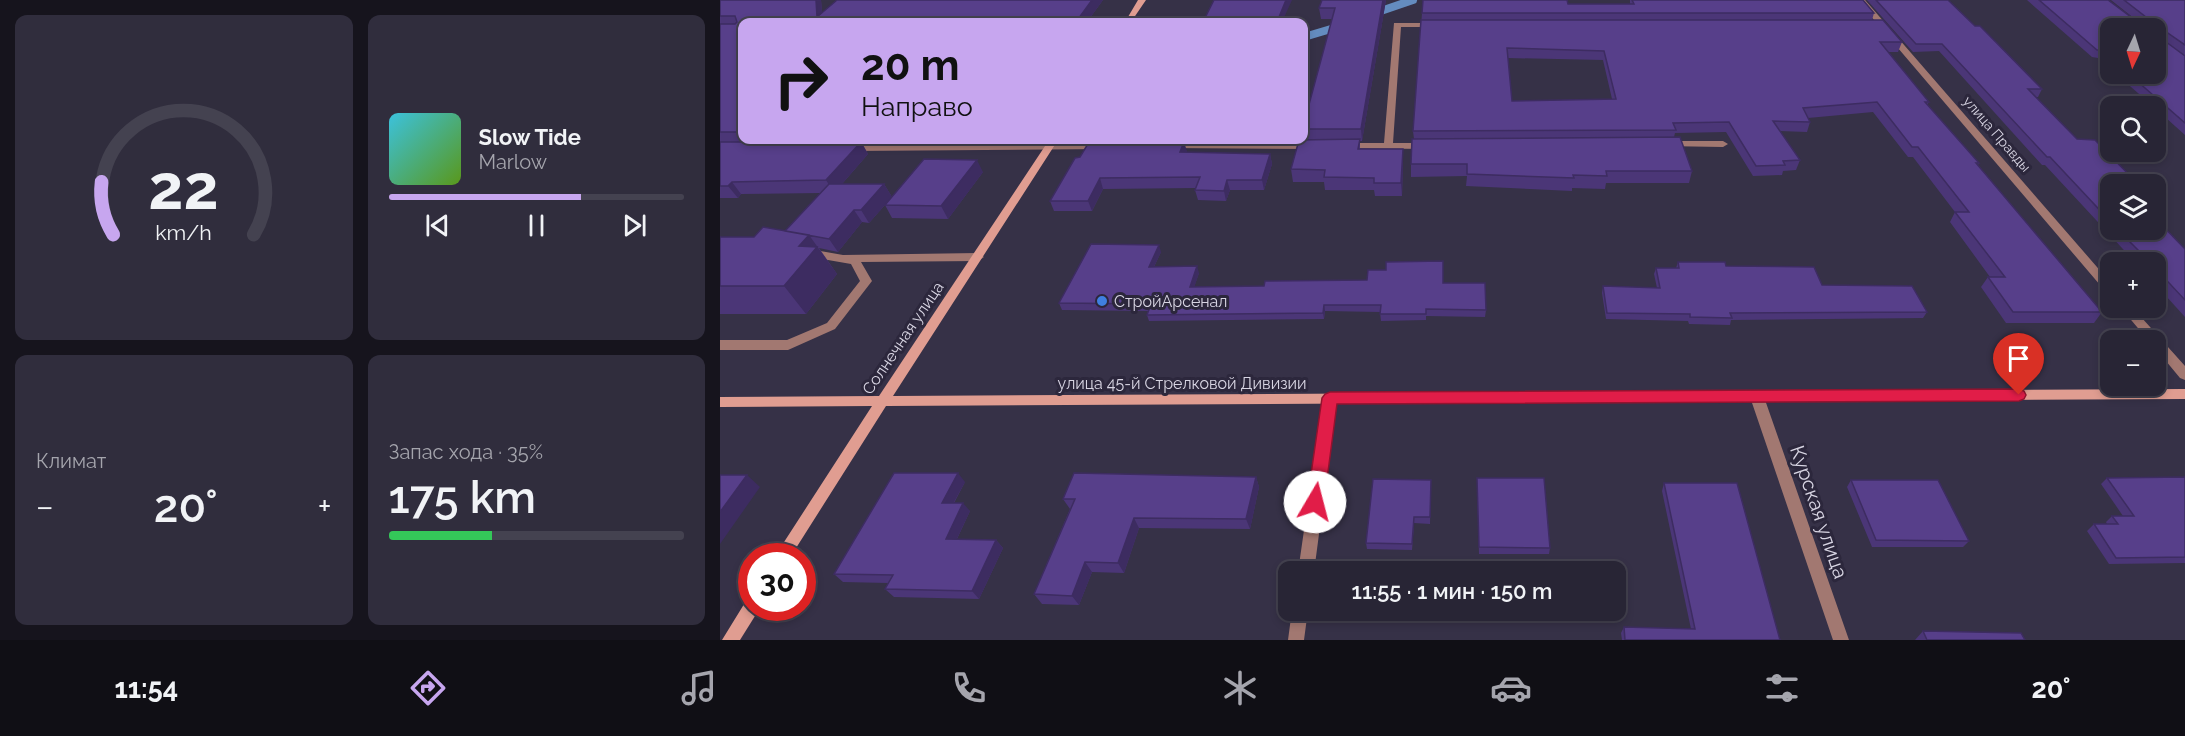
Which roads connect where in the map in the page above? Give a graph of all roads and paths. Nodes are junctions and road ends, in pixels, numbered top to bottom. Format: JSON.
{"nodes":[{"id":1,"x":1142,"y":0,"type":"edge"},
{"id":2,"x":1861,"y":0,"type":"edge"},
{"id":3,"x":1131,"y":18,"type":"edge"},
{"id":4,"x":1445,"y":25,"type":"edge"},
{"id":5,"x":1871,"y":25,"type":"edge"},
{"id":6,"x":1883,"y":25,"type":"junction"},
{"id":7,"x":1008,"y":144,"type":"edge"},
{"id":8,"x":1050,"y":144,"type":"edge"},
{"id":9,"x":1067,"y":144,"type":"edge"},
{"id":10,"x":1651,"y":144,"type":"edge"},
{"id":11,"x":1723,"y":144,"type":"dead end"},
{"id":12,"x":1164,"y":146,"type":"edge"},
{"id":13,"x":1388,"y":146,"type":"junction"},
{"id":14,"x":1436,"y":146,"type":"edge"},
{"id":15,"x":1116,"y":147,"type":"edge"},
{"id":16,"x":836,"y":148,"type":"edge"},
{"id":17,"x":793,"y":250,"type":"edge"},
{"id":18,"x":978,"y":257,"type":"junction"},
{"id":19,"x":835,"y":258,"type":"junction"},
{"id":20,"x":2100,"y":277,"type":"edge"},
{"id":21,"x":2135,"y":318,"type":"edge"},
{"id":22,"x":2146,"y":330,"type":"edge"},
{"id":23,"x":720,"y":345,"type":"edge"},
{"id":24,"x":2166,"y":353,"type":"edge"},
{"id":25,"x":2185,"y":375,"type":"edge"},
{"id":26,"x":2185,"y":394,"type":"edge"},
{"id":27,"x":1757,"y":397,"type":"junction"},
{"id":28,"x":1330,"y":398,"type":"junction"},
{"id":29,"x":720,"y":402,"type":"edge"},
{"id":30,"x":881,"y":402,"type":"junction"},
{"id":31,"x":791,"y":543,"type":"edge"},
{"id":32,"x":1308,"y":561,"type":"edge"},
{"id":33,"x":743,"y":621,"type":"edge"},
{"id":34,"x":1299,"y":621,"type":"edge"},
{"id":35,"x":730,"y":640,"type":"edge"},
{"id":36,"x":1296,"y":640,"type":"edge"},
{"id":37,"x":1840,"y":640,"type":"edge"}],
"edges":[{"from":1,"to":3,"type":"main road"},
{"from":2,"to":6,"type":"street","name":"улица Правды"},
{"from":4,"to":13,"type":"street"},
{"from":5,"to":6,"type":"street"},
{"from":6,"to":20,"type":"street","name":"улица Правды"},
{"from":7,"to":16,"type":"street"},
{"from":8,"to":18,"type":"main road","name":"Солнечная улица"},
{"from":9,"to":15,"type":"street"},
{"from":10,"to":11,"type":"street"},
{"from":12,"to":13,"type":"street"},
{"from":13,"to":14,"type":"street"},
{"from":17,"to":19,"type":"street"},
{"from":18,"to":19,"type":"street"},
{"from":18,"to":30,"type":"main road","name":"Солнечная улица"},
{"from":19,"to":23,"type":"street"},
{"from":21,"to":22,"type":"street"},
{"from":24,"to":25,"type":"street"},
{"from":26,"to":27,"type":"main road","name":"улица 45-й Стрелковой Дивизии"},
{"from":27,"to":28,"type":"main road","name":"улица 45-й Стрелковой Дивизии"},
{"from":27,"to":37,"type":"street","name":"Курская улица"},
{"from":28,"to":30,"type":"main road","name":"улица 45-й Стрелковой Дивизии"},
{"from":28,"to":32,"type":"street"},
{"from":29,"to":30,"type":"main road","name":"улица 45-й Стрелковой Дивизии"},
{"from":30,"to":31,"type":"main road","name":"Солнечная улица"},
{"from":33,"to":35,"type":"main road"},
{"from":34,"to":36,"type":"street"}]}
